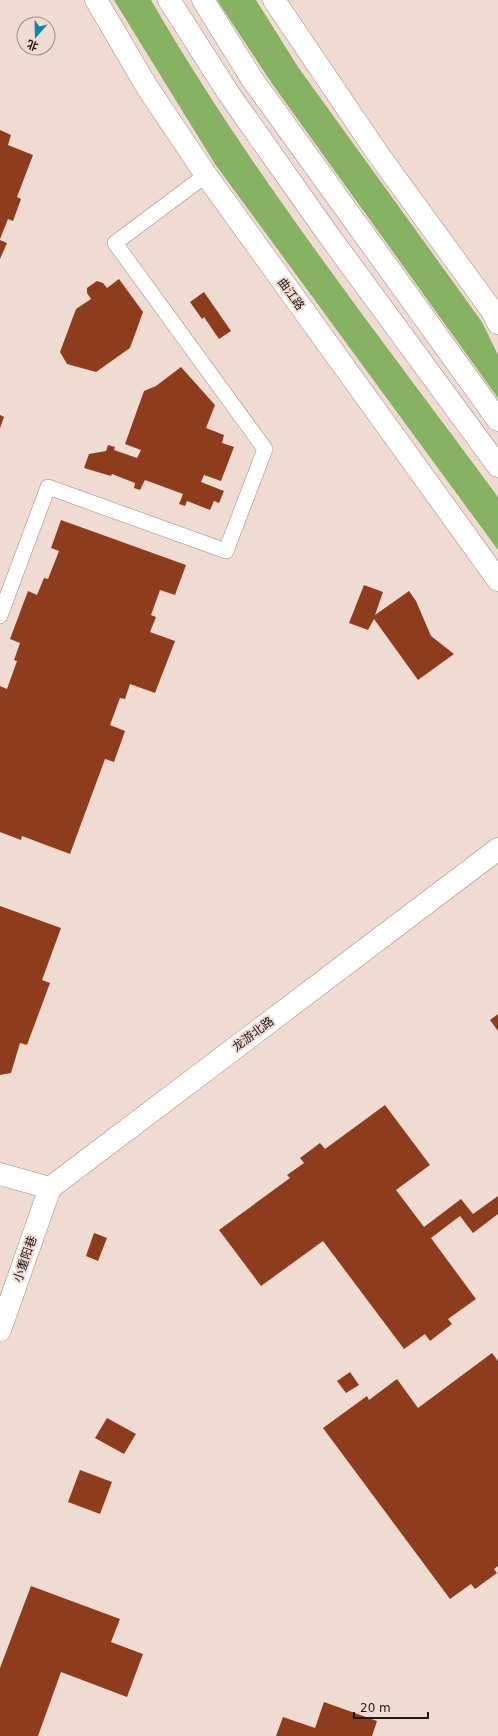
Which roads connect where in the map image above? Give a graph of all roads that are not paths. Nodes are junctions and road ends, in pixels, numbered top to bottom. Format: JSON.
{"nodes":[{"id":1,"x":96,"y":0,"type":"edge"},
{"id":2,"x":169,"y":0,"type":"edge"},
{"id":3,"x":204,"y":0,"type":"edge"},
{"id":4,"x":274,"y":0,"type":"edge"},
{"id":5,"x":206,"y":175,"type":"junction"},
{"id":6,"x":496,"y":318,"type":"edge"},
{"id":7,"x":498,"y":420,"type":"edge"},
{"id":8,"x":498,"y":466,"type":"edge"},
{"id":9,"x":498,"y":580,"type":"edge"},
{"id":10,"x":0,"y":616,"type":"edge"},
{"id":11,"x":498,"y":849,"type":"edge"},
{"id":12,"x":0,"y":1174,"type":"edge"},
{"id":13,"x":50,"y":1188,"type":"junction"},
{"id":14,"x":0,"y":1330,"type":"edge"}],
"edges":[{"from":1,"to":5,"type":"main road","name":"曲江路"},
{"from":2,"to":8,"type":"main road"},
{"from":3,"to":7,"type":"main road"},
{"from":4,"to":6,"type":"main road"},
{"from":5,"to":9,"type":"main road","name":"曲江路"},
{"from":5,"to":10,"type":"lane"},
{"from":11,"to":13,"type":"main road","name":"龙游北路"},
{"from":12,"to":13,"type":"main road"},
{"from":13,"to":14,"type":"main road","name":"小重阳巷"}]}
